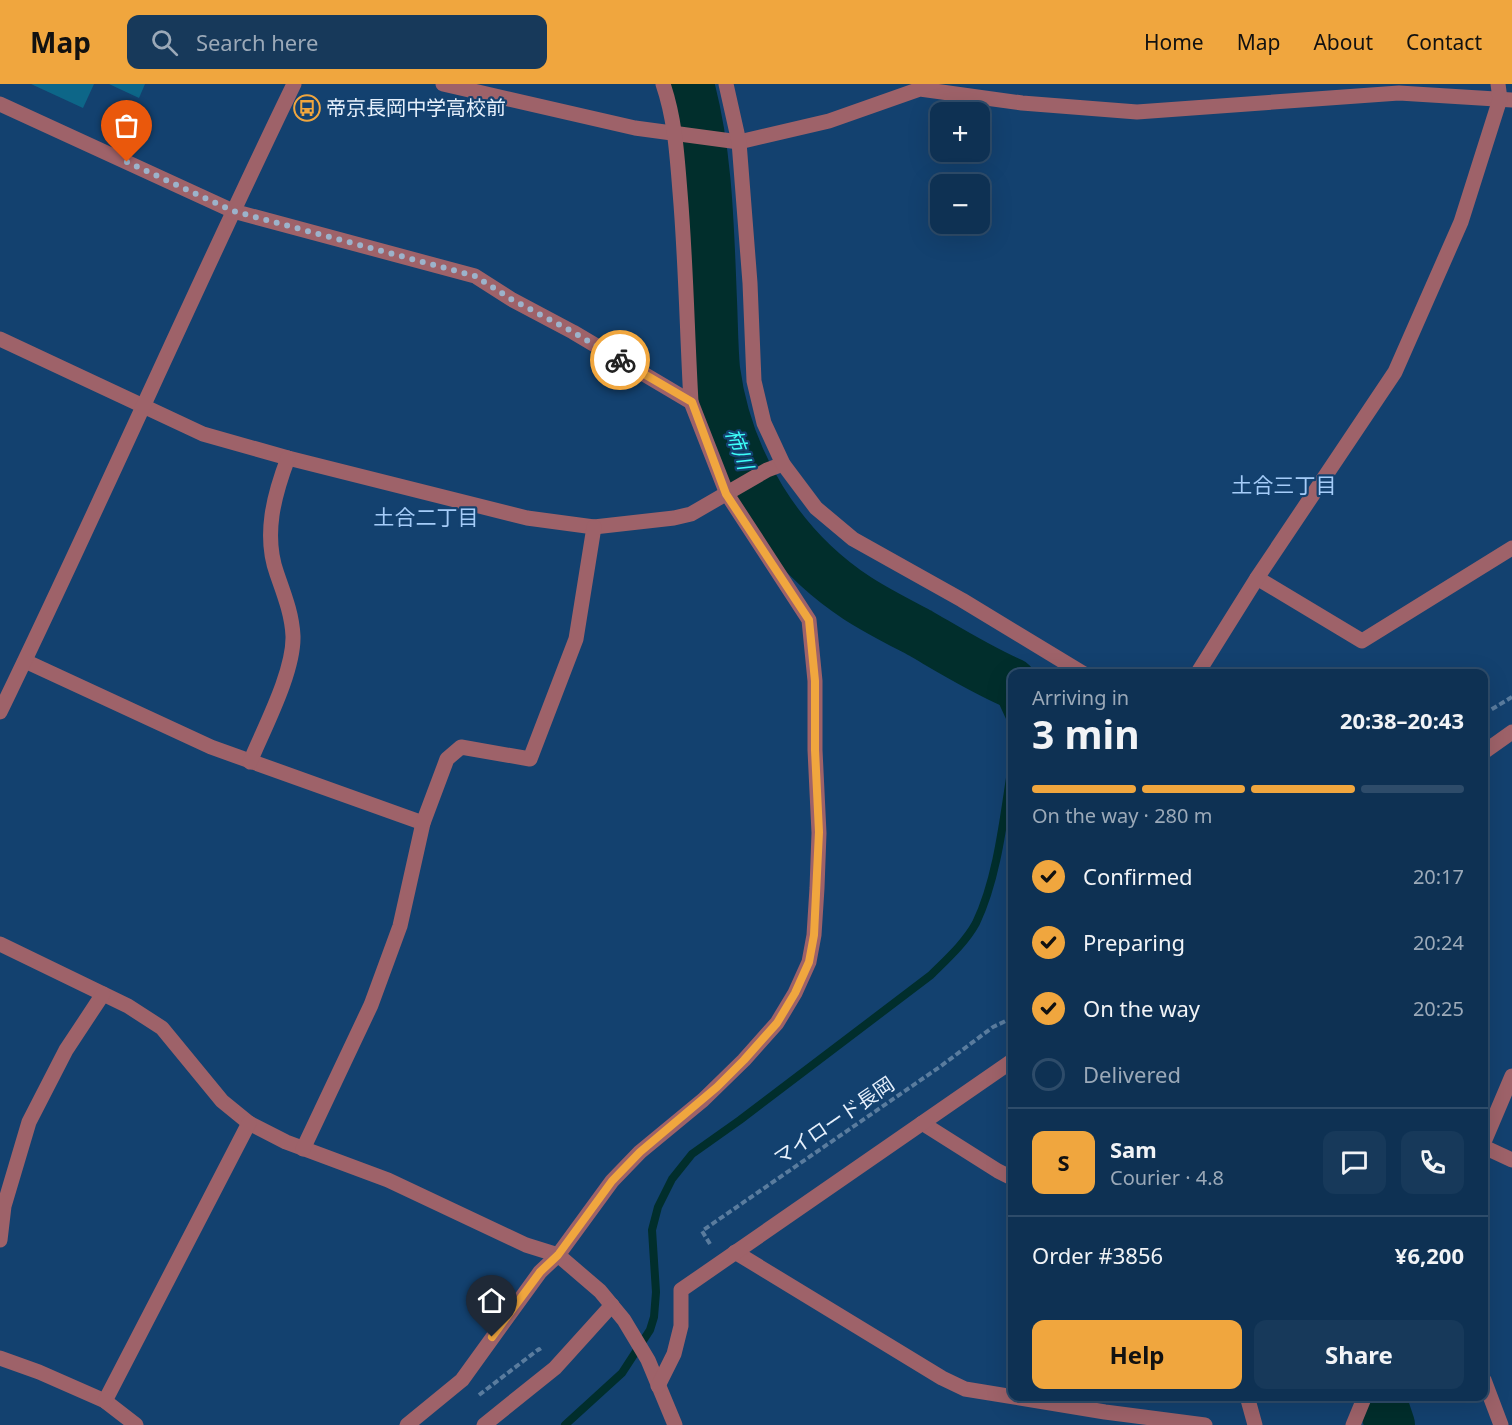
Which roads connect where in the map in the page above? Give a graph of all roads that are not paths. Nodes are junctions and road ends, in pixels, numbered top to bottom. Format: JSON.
{"nodes":[{"id":1,"x":294,"y":84,"type":"edge"},
{"id":2,"x":443,"y":84,"type":"edge"},
{"id":3,"x":663,"y":84,"type":"edge"},
{"id":4,"x":726,"y":84,"type":"edge"},
{"id":5,"x":920,"y":87,"type":"edge"},
{"id":6,"x":1503,"y":94,"type":"edge"},
{"id":7,"x":0,"y":104,"type":"edge"},
{"id":8,"x":675,"y":134,"type":"junction"},
{"id":9,"x":739,"y":142,"type":"junction"},
{"id":10,"x":233,"y":211,"type":"junction"},
{"id":11,"x":0,"y":339,"type":"edge"},
{"id":12,"x":692,"y":402,"type":"junction"},
{"id":13,"x":144,"y":407,"type":"junction"},
{"id":14,"x":288,"y":458,"type":"junction"},
{"id":15,"x":783,"y":464,"type":"junction"},
{"id":16,"x":730,"y":491,"type":"junction"},
{"id":17,"x":594,"y":527,"type":"junction"},
{"id":18,"x":1512,"y":548,"type":"edge"},
{"id":19,"x":1257,"y":578,"type":"junction"},
{"id":20,"x":25,"y":661,"type":"junction"},
{"id":21,"x":1076,"y":669,"type":"edge"},
{"id":22,"x":1200,"y":669,"type":"edge"},
{"id":23,"x":0,"y":712,"type":"edge"},
{"id":24,"x":1512,"y":732,"type":"edge"},
{"id":25,"x":1488,"y":749,"type":"edge"},
{"id":26,"x":250,"y":762,"type":"junction"},
{"id":27,"x":423,"y":823,"type":"junction"},
{"id":28,"x":0,"y":944,"type":"edge"},
{"id":29,"x":103,"y":994,"type":"junction"},
{"id":30,"x":1008,"y":1064,"type":"edge"},
{"id":31,"x":1512,"y":1076,"type":"edge"},
{"id":32,"x":249,"y":1123,"type":"junction"},
{"id":33,"x":922,"y":1123,"type":"junction"},
{"id":34,"x":1488,"y":1133,"type":"edge"},
{"id":35,"x":303,"y":1149,"type":"junction"},
{"id":36,"x":1488,"y":1150,"type":"edge"},
{"id":37,"x":1512,"y":1160,"type":"edge"},
{"id":38,"x":1008,"y":1176,"type":"edge"},
{"id":39,"x":0,"y":1240,"type":"edge"},
{"id":40,"x":558,"y":1255,"type":"junction"},
{"id":41,"x":728,"y":1256,"type":"junction"},
{"id":42,"x":612,"y":1305,"type":"junction"},
{"id":43,"x":0,"y":1358,"type":"edge"},
{"id":44,"x":657,"y":1386,"type":"junction"},
{"id":45,"x":1488,"y":1391,"type":"edge"},
{"id":46,"x":1008,"y":1399,"type":"edge"},
{"id":47,"x":105,"y":1401,"type":"junction"},
{"id":48,"x":1019,"y":1401,"type":"edge"},
{"id":49,"x":1248,"y":1401,"type":"edge"},
{"id":50,"x":1363,"y":1401,"type":"edge"},
{"id":51,"x":1102,"y":1419,"type":"edge"},
{"id":52,"x":136,"y":1425,"type":"edge"},
{"id":53,"x":407,"y":1425,"type":"edge"},
{"id":54,"x":484,"y":1425,"type":"edge"},
{"id":55,"x":675,"y":1425,"type":"edge"},
{"id":56,"x":1205,"y":1425,"type":"edge"},
{"id":57,"x":1255,"y":1425,"type":"edge"},
{"id":58,"x":1353,"y":1425,"type":"edge"},
{"id":59,"x":1501,"y":1425,"type":"edge"}],
"edges":[{"from":1,"to":10,"type":"street"},
{"from":2,"to":8,"type":"street"},
{"from":3,"to":8,"type":"street"},
{"from":4,"to":9,"type":"street"},
{"from":5,"to":6,"type":"street"},
{"from":5,"to":9,"type":"street"},
{"from":6,"to":19,"type":"street"},
{"from":7,"to":10,"type":"street"},
{"from":8,"to":9,"type":"street"},
{"from":8,"to":12,"type":"street"},
{"from":9,"to":15,"type":"street"},
{"from":10,"to":12,"type":"street"},
{"from":10,"to":13,"type":"street"},
{"from":11,"to":13,"type":"street"},
{"from":12,"to":16,"type":"street"},
{"from":13,"to":14,"type":"street"},
{"from":13,"to":20,"type":"street"},
{"from":14,"to":17,"type":"street"},
{"from":14,"to":26,"type":"street"},
{"from":15,"to":16,"type":"street"},
{"from":15,"to":21,"type":"street"},
{"from":16,"to":17,"type":"street"},
{"from":16,"to":40,"type":"street"},
{"from":17,"to":27,"type":"street"},
{"from":18,"to":19,"type":"street"},
{"from":19,"to":22,"type":"street"},
{"from":20,"to":23,"type":"street"},
{"from":20,"to":26,"type":"street"},
{"from":24,"to":25,"type":"street"},
{"from":26,"to":27,"type":"street"},
{"from":27,"to":35,"type":"street"},
{"from":28,"to":29,"type":"street"},
{"from":29,"to":32,"type":"street"},
{"from":29,"to":39,"type":"street"},
{"from":30,"to":33,"type":"street"},
{"from":31,"to":34,"type":"street"},
{"from":32,"to":35,"type":"street"},
{"from":32,"to":47,"type":"street"},
{"from":33,"to":38,"type":"street"},
{"from":33,"to":41,"type":"street"},
{"from":35,"to":40,"type":"street"},
{"from":36,"to":37,"type":"street"},
{"from":40,"to":42,"type":"street"},
{"from":40,"to":53,"type":"street"},
{"from":41,"to":44,"type":"street"},
{"from":41,"to":46,"type":"street"},
{"from":42,"to":44,"type":"street"},
{"from":42,"to":54,"type":"street"},
{"from":43,"to":47,"type":"street"},
{"from":44,"to":55,"type":"street"},
{"from":45,"to":59,"type":"street"},
{"from":47,"to":52,"type":"street"},
{"from":48,"to":51,"type":"street"},
{"from":49,"to":57,"type":"street"},
{"from":50,"to":58,"type":"street"},
{"from":51,"to":56,"type":"street"}]}
